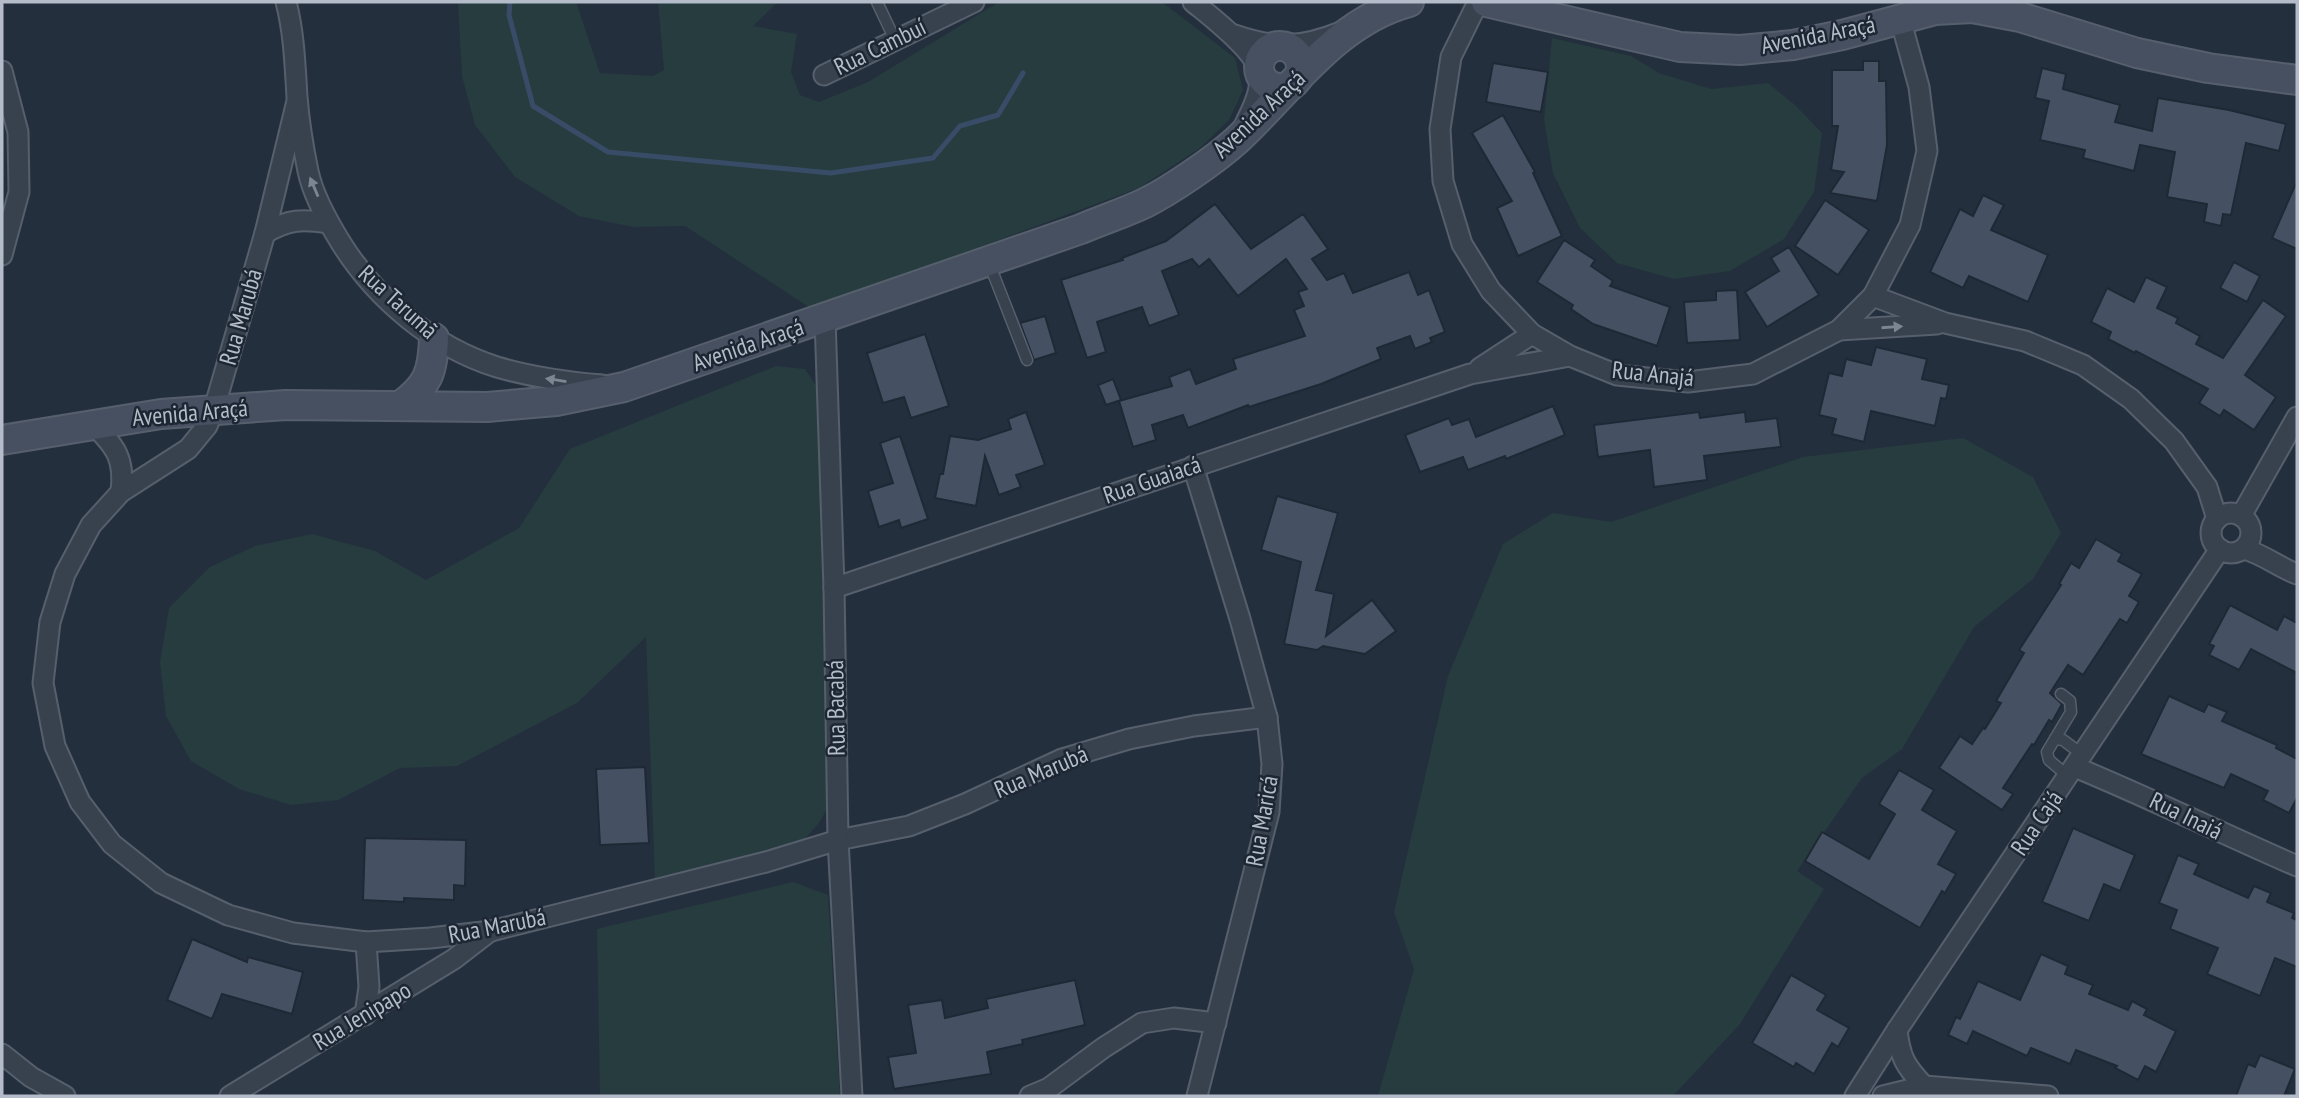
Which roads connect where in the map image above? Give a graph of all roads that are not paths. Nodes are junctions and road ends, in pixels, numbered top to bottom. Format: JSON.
{"nodes":[{"id":1,"x":286,"y":2,"type":"edge"},
{"id":2,"x":877,"y":2,"type":"edge"},
{"id":3,"x":974,"y":2,"type":"edge"},
{"id":4,"x":1193,"y":2,"type":"edge"},
{"id":5,"x":1409,"y":2,"type":"edge"},
{"id":6,"x":1478,"y":2,"type":"edge"},
{"id":7,"x":1486,"y":2,"type":"edge"},
{"id":8,"x":1900,"y":18,"type":"junction"},
{"id":9,"x":1356,"y":26,"type":"junction"},
{"id":10,"x":1231,"y":33,"type":"junction"},
{"id":11,"x":895,"y":40,"type":"junction"},
{"id":12,"x":1284,"y":47,"type":"junction"},
{"id":13,"x":2,"y":71,"type":"edge"},
{"id":14,"x":1260,"y":73,"type":"junction"},
{"id":15,"x":824,"y":75,"type":"dead end"},
{"id":16,"x":2288,"y":78,"type":"edge"},
{"id":17,"x":1295,"y":83,"type":"junction"},
{"id":18,"x":297,"y":101,"type":"junction"},
{"id":19,"x":1236,"y":141,"type":"junction"},
{"id":20,"x":329,"y":223,"type":"junction"},
{"id":21,"x":265,"y":233,"type":"junction"},
{"id":22,"x":2,"y":255,"type":"edge"},
{"id":23,"x":988,"y":261,"type":"junction"},
{"id":24,"x":1873,"y":296,"type":"junction"},
{"id":25,"x":825,"y":318,"type":"junction"},
{"id":26,"x":1945,"y":323,"type":"junction"},
{"id":27,"x":1839,"y":330,"type":"junction"},
{"id":28,"x":1532,"y":334,"type":"junction"},
{"id":29,"x":434,"y":338,"type":"junction"},
{"id":30,"x":1570,"y":356,"type":"junction"},
{"id":31,"x":1027,"y":360,"type":"dead end"},
{"id":32,"x":1470,"y":374,"type":"junction"},
{"id":33,"x":624,"y":387,"type":"junction"},
{"id":34,"x":400,"y":406,"type":"junction"},
{"id":35,"x":214,"y":410,"type":"junction"},
{"id":36,"x":2297,"y":417,"type":"edge"},
{"id":37,"x":93,"y":424,"type":"junction"},
{"id":38,"x":2,"y":440,"type":"edge"},
{"id":39,"x":1193,"y":466,"type":"junction"},
{"id":40,"x":121,"y":492,"type":"junction"},
{"id":41,"x":2241,"y":516,"type":"junction"},
{"id":42,"x":2217,"y":519,"type":"junction"},
{"id":43,"x":2220,"y":549,"type":"junction"},
{"id":44,"x":2244,"y":549,"type":"junction"},
{"id":45,"x":2297,"y":574,"type":"edge"},
{"id":46,"x":834,"y":589,"type":"junction"},
{"id":47,"x":2061,"y":694,"type":"dead end"},
{"id":48,"x":1267,"y":717,"type":"junction"},
{"id":49,"x":2055,"y":739,"type":"junction"},
{"id":50,"x":2076,"y":767,"type":"junction"},
{"id":51,"x":838,"y":840,"type":"junction"},
{"id":52,"x":2297,"y":866,"type":"edge"},
{"id":53,"x":491,"y":931,"type":"junction"},
{"id":54,"x":366,"y":942,"type":"junction"},
{"id":55,"x":365,"y":1015,"type":"junction"},
{"id":56,"x":1216,"y":1023,"type":"junction"},
{"id":57,"x":1897,"y":1030,"type":"junction"},
{"id":58,"x":2,"y":1054,"type":"edge"},
{"id":59,"x":1924,"y":1086,"type":"junction"},
{"id":60,"x":65,"y":1096,"type":"edge"},
{"id":61,"x":230,"y":1096,"type":"edge"},
{"id":62,"x":852,"y":1096,"type":"edge"},
{"id":63,"x":1030,"y":1096,"type":"edge"},
{"id":64,"x":1197,"y":1096,"type":"edge"},
{"id":65,"x":1855,"y":1096,"type":"edge"},
{"id":66,"x":1883,"y":1096,"type":"edge"},
{"id":67,"x":2048,"y":1096,"type":"edge"}],
"edges":[{"from":1,"to":18,"type":"street","name":"Rua Tarumã"},
{"from":2,"to":11,"type":"lane"},
{"from":3,"to":11,"type":"street","name":"Rua Cambuí"},
{"from":4,"to":10,"type":"street"},
{"from":5,"to":9,"type":"street","name":"Avenida Araçá"},
{"from":6,"to":28,"type":"street","name":"Rua Anajá"},
{"from":7,"to":8,"type":"street","name":"Avenida Araçá"},
{"from":8,"to":16,"type":"street","name":"Avenida Araçá"},
{"from":8,"to":24,"type":"street","name":"Rua Anajá"},
{"from":9,"to":12,"type":"street"},
{"from":9,"to":17,"type":"street","name":"Avenida Araçá"},
{"from":10,"to":12,"type":"street"},
{"from":10,"to":14,"type":"street"},
{"from":11,"to":15,"type":"street","name":"Rua Cambuí"},
{"from":12,"to":14,"type":"street"},
{"from":12,"to":17,"type":"street"},
{"from":13,"to":22,"type":"street"},
{"from":14,"to":17,"type":"street"},
{"from":14,"to":19,"type":"street"},
{"from":17,"to":19,"type":"street","name":"Avenida Araçá"},
{"from":20,"to":18,"type":"street","name":"Rua Tarumã","one_way":true},
{"from":18,"to":21,"type":"street","name":"Rua Marubá"},
{"from":19,"to":23,"type":"street","name":"Avenida Araçá"},
{"from":20,"to":21,"type":"street"},
{"from":20,"to":29,"type":"street","name":"Rua Tarumã"},
{"from":21,"to":35,"type":"street","name":"Rua Marubá"},
{"from":23,"to":25,"type":"street","name":"Avenida Araçá"},
{"from":23,"to":31,"type":"lane"},
{"from":24,"to":26,"type":"street"},
{"from":24,"to":27,"type":"street","name":"Rua Anajá"},
{"from":25,"to":33,"type":"street","name":"Avenida Araçá"},
{"from":25,"to":46,"type":"street","name":"Rua Bacabá"},
{"from":27,"to":26,"type":"street","one_way":true},
{"from":26,"to":42,"type":"street"},
{"from":27,"to":30,"type":"street","name":"Rua Anajá"},
{"from":28,"to":30,"type":"street","name":"Rua Anajá"},
{"from":28,"to":32,"type":"street","name":"Rua Guaiacá"},
{"from":33,"to":29,"type":"street","name":"Rua Tarumã","one_way":true},
{"from":29,"to":34,"type":"street"},
{"from":30,"to":32,"type":"street","name":"Rua Guaiacá"},
{"from":32,"to":39,"type":"street","name":"Rua Guaiacá"},
{"from":33,"to":34,"type":"street","name":"Avenida Araçá"},
{"from":34,"to":35,"type":"street","name":"Avenida Araçá"},
{"from":35,"to":37,"type":"street","name":"Avenida Araçá"},
{"from":35,"to":40,"type":"street","name":"Rua Marubá"},
{"from":36,"to":41,"type":"street"},
{"from":37,"to":38,"type":"street","name":"Avenida Araçá"},
{"from":37,"to":40,"type":"street"},
{"from":39,"to":46,"type":"street","name":"Rua Guaiacá"},
{"from":39,"to":48,"type":"street","name":"Rua Maricá"},
{"from":40,"to":54,"type":"street","name":"Rua Marubá"},
{"from":41,"to":42,"type":"street"},
{"from":41,"to":44,"type":"street"},
{"from":42,"to":43,"type":"street"},
{"from":43,"to":44,"type":"street"},
{"from":43,"to":50,"type":"street","name":"Rua Cajá"},
{"from":44,"to":45,"type":"street"},
{"from":46,"to":51,"type":"street","name":"Rua Bacabá"},
{"from":47,"to":49,"type":"lane"},
{"from":48,"to":51,"type":"street","name":"Rua Marubá"},
{"from":48,"to":56,"type":"street","name":"Rua Maricá"},
{"from":49,"to":50,"type":"lane"},
{"from":49,"to":50,"type":"lane"},
{"from":50,"to":52,"type":"street","name":"Rua Inaiá"},
{"from":50,"to":57,"type":"street","name":"Rua Cajá"},
{"from":51,"to":53,"type":"street","name":"Rua Marubá"},
{"from":51,"to":62,"type":"street","name":"Rua Bacabá"},
{"from":53,"to":54,"type":"street","name":"Rua Marubá"},
{"from":53,"to":55,"type":"street","name":"Rua Jenipapo"},
{"from":54,"to":55,"type":"street"},
{"from":55,"to":61,"type":"street","name":"Rua Jenipapo"},
{"from":56,"to":63,"type":"street"},
{"from":56,"to":64,"type":"street","name":"Rua Maricá"},
{"from":57,"to":59,"type":"street"},
{"from":57,"to":65,"type":"street","name":"Rua Cajá"},
{"from":58,"to":60,"type":"street"},
{"from":59,"to":66,"type":"street"},
{"from":59,"to":67,"type":"street"}]}
